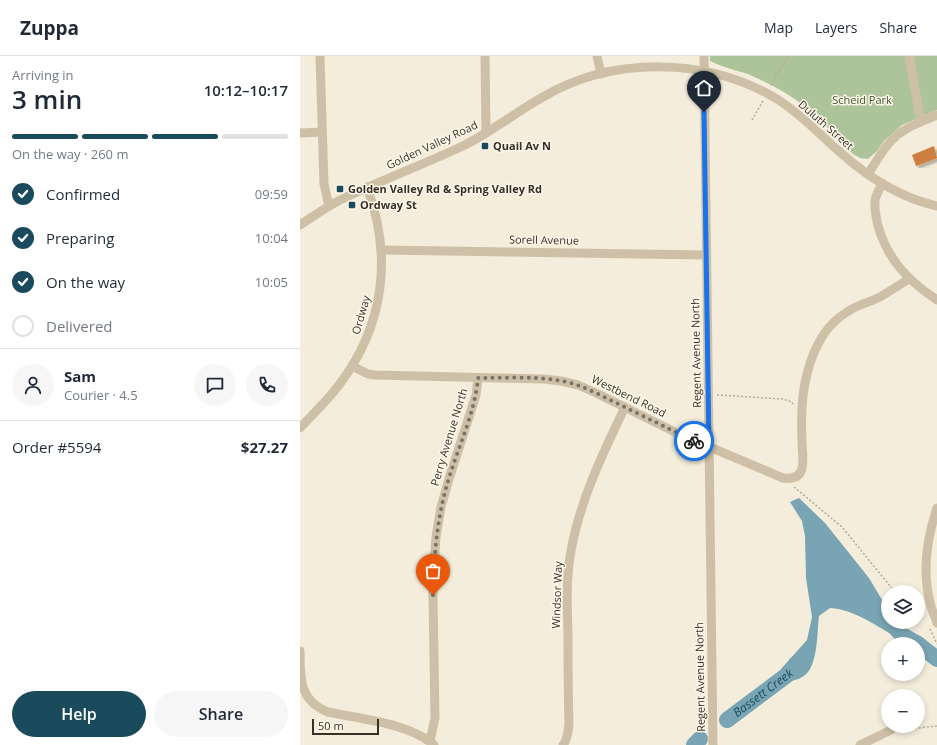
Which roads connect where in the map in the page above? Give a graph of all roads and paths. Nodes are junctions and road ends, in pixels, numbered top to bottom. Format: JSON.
{"nodes":[{"id":1,"x":320,"y":56,"type":"edge"},
{"id":2,"x":486,"y":56,"type":"edge"},
{"id":3,"x":597,"y":56,"type":"edge"},
{"id":4,"x":704,"y":56,"type":"edge"},
{"id":5,"x":788,"y":56,"type":"edge"},
{"id":6,"x":909,"y":56,"type":"edge"},
{"id":7,"x":704,"y":71,"type":"junction"},
{"id":8,"x":778,"y":72,"type":"dead end"},
{"id":9,"x":601,"y":74,"type":"junction"},
{"id":10,"x":937,"y":115,"type":"edge"},
{"id":11,"x":921,"y":122,"type":"junction"},
{"id":12,"x":322,"y":132,"type":"junction"},
{"id":13,"x":300,"y":133,"type":"edge"},
{"id":14,"x":486,"y":133,"type":"junction"},
{"id":15,"x":868,"y":174,"type":"junction"},
{"id":16,"x":882,"y":183,"type":"junction"},
{"id":17,"x":367,"y":187,"type":"junction"},
{"id":18,"x":329,"y":206,"type":"junction"},
{"id":19,"x":937,"y":206,"type":"edge"},
{"id":20,"x":300,"y":225,"type":"edge"},
{"id":21,"x":382,"y":250,"type":"junction"},
{"id":22,"x":706,"y":255,"type":"junction"},
{"id":23,"x":909,"y":279,"type":"junction"},
{"id":24,"x":937,"y":300,"type":"edge"},
{"id":25,"x":352,"y":366,"type":"junction"},
{"id":26,"x":478,"y":378,"type":"junction"},
{"id":27,"x":625,"y":407,"type":"junction"},
{"id":28,"x":300,"y":428,"type":"edge"},
{"id":29,"x":709,"y":447,"type":"junction"},
{"id":30,"x":937,"y":508,"type":"edge"},
{"id":31,"x":937,"y":623,"type":"edge"},
{"id":32,"x":300,"y":652,"type":"edge"},
{"id":33,"x":937,"y":726,"type":"edge"},
{"id":34,"x":925,"y":728,"type":"edge"},
{"id":35,"x":885,"y":733,"type":"edge"},
{"id":36,"x":432,"y":743,"type":"edge"},
{"id":37,"x":563,"y":745,"type":"edge"},
{"id":38,"x":713,"y":745,"type":"edge"},
{"id":39,"x":860,"y":745,"type":"edge"}],
"edges":[{"from":1,"to":12,"type":"street"},
{"from":2,"to":14,"type":"street"},
{"from":3,"to":9,"type":"street"},
{"from":4,"to":7,"type":"street","name":"Regent Avenue North"},
{"from":5,"to":8,"type":"path"},
{"from":6,"to":11,"type":"street"},
{"from":7,"to":9,"type":"street","name":"Duluth Street"},
{"from":7,"to":15,"type":"street","name":"Duluth Street"},
{"from":7,"to":22,"type":"street","name":"Regent Avenue North"},
{"from":9,"to":14,"type":"street","name":"Golden Valley Road"},
{"from":10,"to":11,"type":"street"},
{"from":11,"to":15,"type":"street"},
{"from":12,"to":13,"type":"street"},
{"from":12,"to":18,"type":"street"},
{"from":14,"to":17,"type":"street","name":"Golden Valley Road"},
{"from":15,"to":16,"type":"street","name":"Duluth Street"},
{"from":16,"to":19,"type":"street","name":"Duluth Street"},
{"from":16,"to":23,"type":"street"},
{"from":17,"to":18,"type":"street","name":"Golden Valley Road"},
{"from":17,"to":21,"type":"street","name":"Ordway"},
{"from":18,"to":20,"type":"street","name":"Golden Valley Road"},
{"from":21,"to":22,"type":"street","name":"Sorell Avenue"},
{"from":21,"to":25,"type":"street","name":"Ordway"},
{"from":22,"to":29,"type":"street","name":"Regent Avenue North"},
{"from":23,"to":24,"type":"street"},
{"from":23,"to":29,"type":"street","name":"Westbend Road"},
{"from":25,"to":26,"type":"street","name":"Westbend Road"},
{"from":25,"to":28,"type":"street","name":"Ordway"},
{"from":26,"to":27,"type":"street","name":"Westbend Road"},
{"from":26,"to":36,"type":"street","name":"Perry Avenue North"},
{"from":27,"to":29,"type":"street","name":"Westbend Road"},
{"from":27,"to":37,"type":"street","name":"Windsor Way"},
{"from":29,"to":38,"type":"street","name":"Regent Avenue North"},
{"from":30,"to":31,"type":"street"},
{"from":32,"to":36,"type":"street"},
{"from":33,"to":34,"type":"path"},
{"from":35,"to":39,"type":"street"}]}
